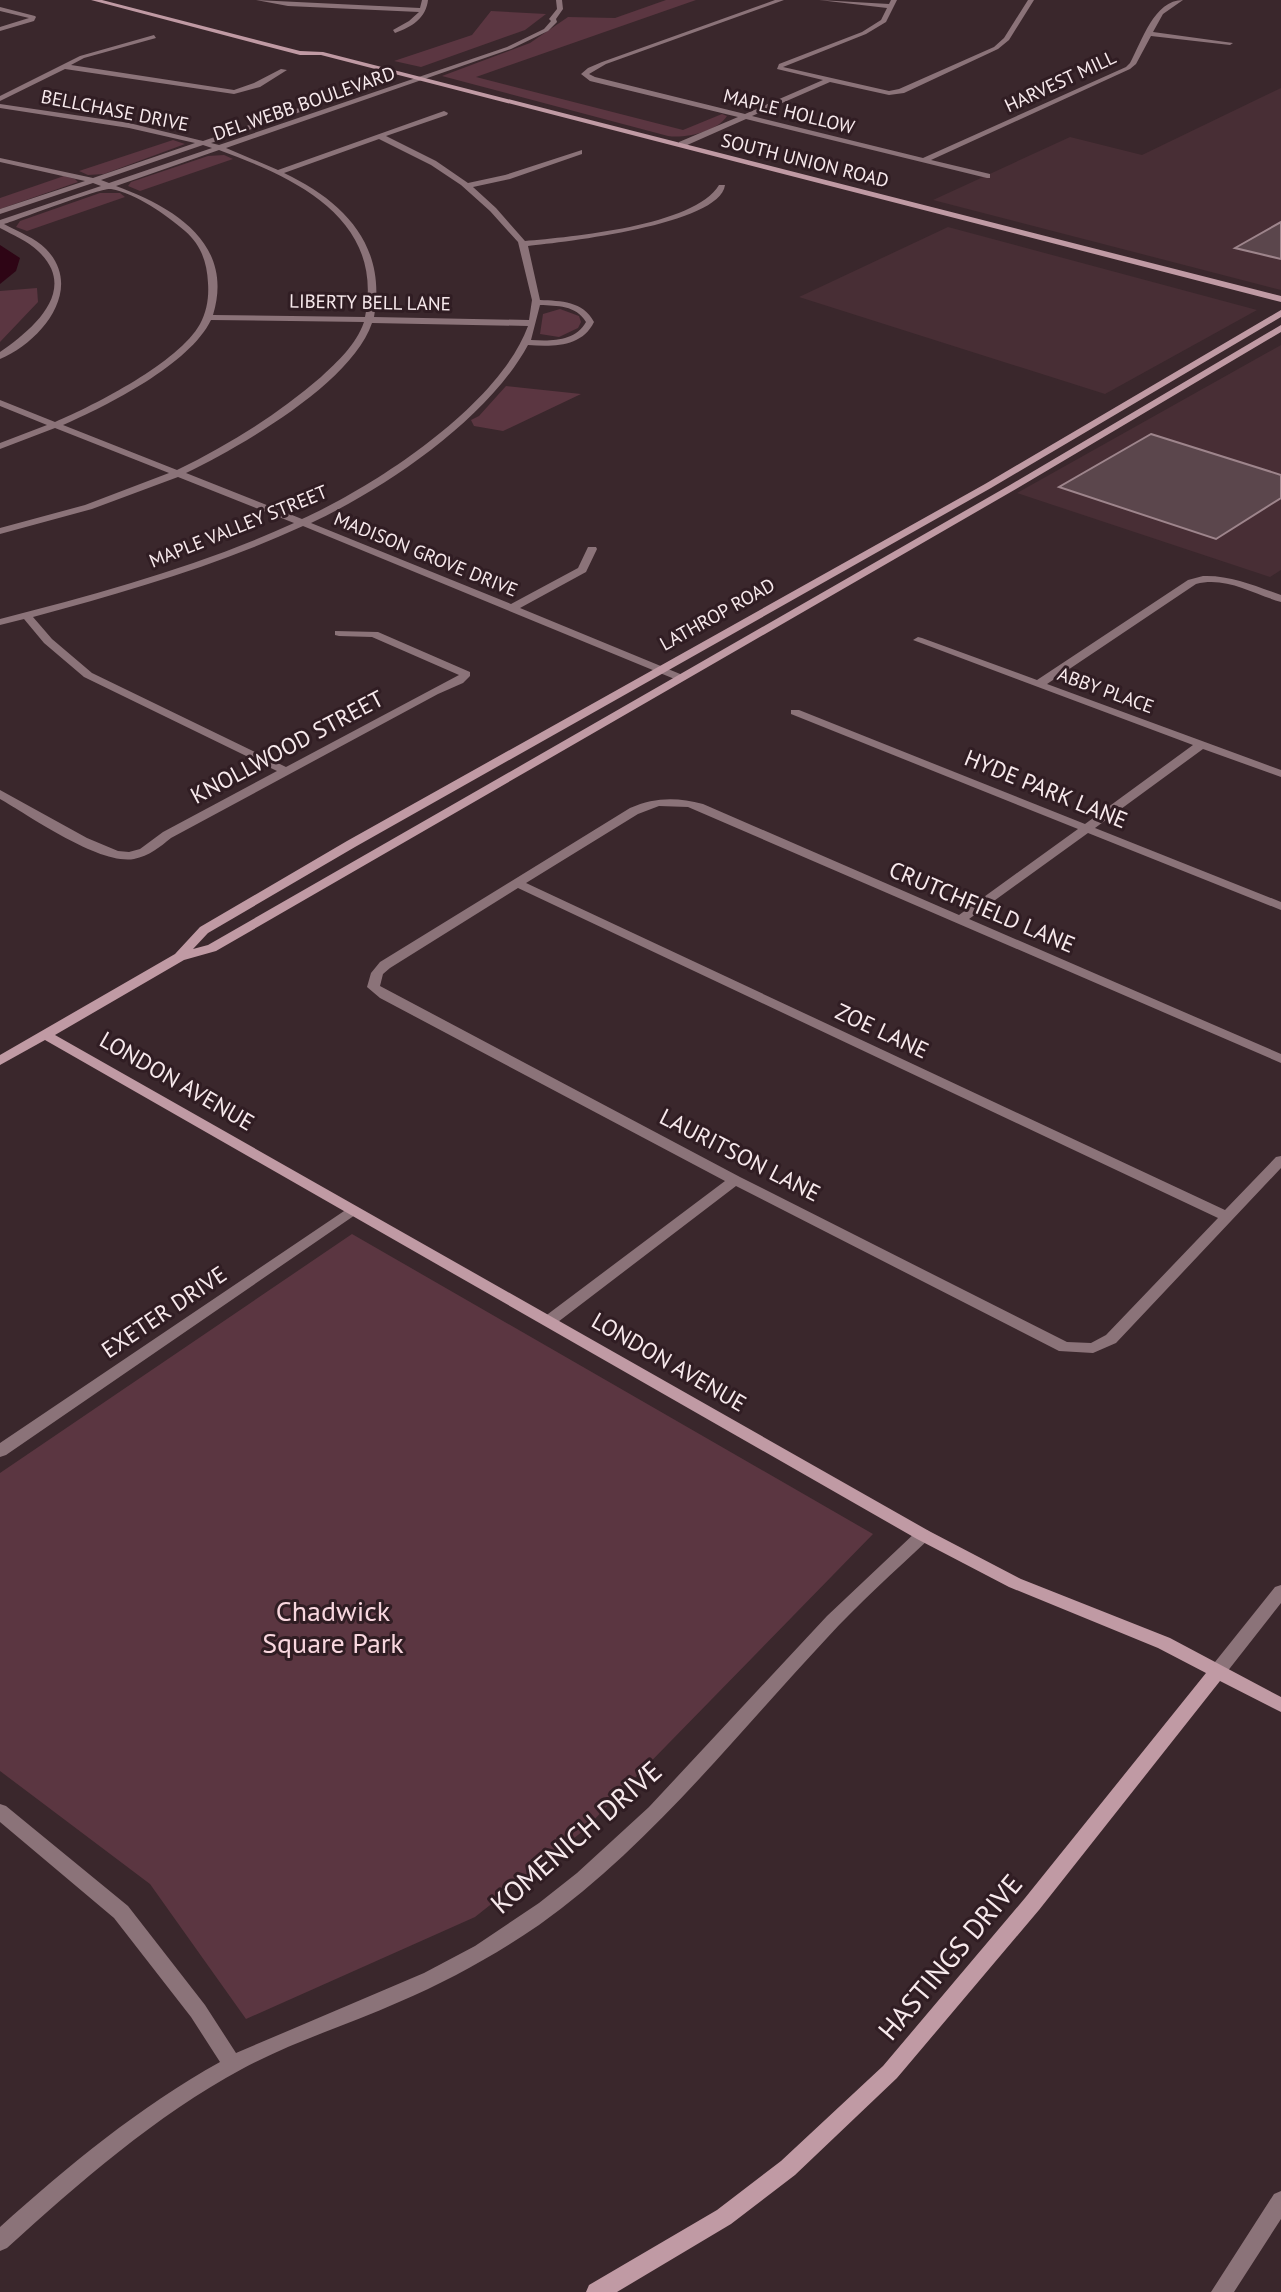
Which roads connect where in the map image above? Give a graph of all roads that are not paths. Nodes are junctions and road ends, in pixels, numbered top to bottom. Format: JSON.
{"nodes":[{"id":1,"x":94,"y":0,"type":"edge"},
{"id":2,"x":126,"y":0,"type":"edge"},
{"id":3,"x":259,"y":0,"type":"edge"},
{"id":4,"x":425,"y":0,"type":"edge"},
{"id":5,"x":559,"y":0,"type":"edge"},
{"id":6,"x":781,"y":0,"type":"edge"},
{"id":7,"x":822,"y":0,"type":"edge"},
{"id":8,"x":1031,"y":0,"type":"edge"},
{"id":9,"x":1180,"y":0,"type":"edge"},
{"id":10,"x":892,"y":3,"type":"edge"},
{"id":11,"x":0,"y":9,"type":"edge"},
{"id":12,"x":424,"y":10,"type":"junction"},
{"id":13,"x":552,"y":19,"type":"junction"},
{"id":14,"x":0,"y":29,"type":"edge"},
{"id":15,"x":395,"y":31,"type":"dead end"},
{"id":16,"x":1149,"y":34,"type":"junction"},
{"id":17,"x":154,"y":37,"type":"dead end"},
{"id":18,"x":1230,"y":43,"type":"dead end"},
{"id":19,"x":321,"y":53,"type":"junction"},
{"id":20,"x":62,"y":66,"type":"junction"},
{"id":21,"x":283,"y":70,"type":"dead end"},
{"id":22,"x":405,"y":75,"type":"junction"},
{"id":23,"x":419,"y":79,"type":"junction"},
{"id":24,"x":827,"y":81,"type":"junction"},
{"id":25,"x":0,"y":99,"type":"edge"},
{"id":26,"x":0,"y":106,"type":"edge"},
{"id":27,"x":444,"y":113,"type":"dead end"},
{"id":28,"x":745,"y":117,"type":"junction"},
{"id":29,"x":379,"y":136,"type":"junction"},
{"id":30,"x":201,"y":144,"type":"junction"},
{"id":31,"x":682,"y":144,"type":"junction"},
{"id":32,"x":218,"y":149,"type":"junction"},
{"id":33,"x":579,"y":152,"type":"dead end"},
{"id":34,"x":0,"y":160,"type":"edge"},
{"id":35,"x":924,"y":160,"type":"junction"},
{"id":36,"x":276,"y":173,"type":"junction"},
{"id":37,"x":987,"y":176,"type":"dead end"},
{"id":38,"x":94,"y":180,"type":"junction"},
{"id":39,"x":469,"y":185,"type":"junction"},
{"id":40,"x":110,"y":186,"type":"junction"},
{"id":41,"x":722,"y":187,"type":"dead end"},
{"id":42,"x":0,"y":212,"type":"edge"},
{"id":43,"x":0,"y":224,"type":"edge"},
{"id":44,"x":523,"y":244,"type":"junction"},
{"id":45,"x":1281,"y":299,"type":"edge"},
{"id":46,"x":536,"y":302,"type":"junction"},
{"id":47,"x":1281,"y":313,"type":"edge"},
{"id":48,"x":207,"y":317,"type":"junction"},
{"id":49,"x":368,"y":319,"type":"junction"},
{"id":50,"x":531,"y":323,"type":"junction"},
{"id":51,"x":1281,"y":328,"type":"edge"},
{"id":52,"x":526,"y":342,"type":"junction"},
{"id":53,"x":0,"y":356,"type":"edge"},
{"id":54,"x":0,"y":403,"type":"edge"},
{"id":55,"x":54,"y":425,"type":"junction"},
{"id":56,"x":0,"y":446,"type":"edge"},
{"id":57,"x":174,"y":474,"type":"junction"},
{"id":58,"x":996,"y":481,"type":"junction"},
{"id":59,"x":1013,"y":486,"type":"junction"},
{"id":60,"x":301,"y":522,"type":"junction"},
{"id":61,"x":0,"y":531,"type":"edge"},
{"id":62,"x":592,"y":550,"type":"dead end"},
{"id":63,"x":1281,"y":599,"type":"edge"},
{"id":64,"x":512,"y":608,"type":"junction"},
{"id":65,"x":26,"y":615,"type":"junction"},
{"id":66,"x":0,"y":622,"type":"edge"},
{"id":67,"x":339,"y":633,"type":"dead end"},
{"id":68,"x":918,"y":640,"type":"dead end"},
{"id":69,"x":659,"y":669,"type":"junction"},
{"id":70,"x":681,"y":678,"type":"junction"},
{"id":71,"x":1039,"y":684,"type":"junction"},
{"id":72,"x":795,"y":712,"type":"dead end"},
{"id":73,"x":1201,"y":744,"type":"junction"},
{"id":74,"x":285,"y":771,"type":"junction"},
{"id":75,"x":1281,"y":774,"type":"edge"},
{"id":76,"x":0,"y":794,"type":"edge"},
{"id":77,"x":1085,"y":828,"type":"junction"},
{"id":78,"x":519,"y":884,"type":"junction"},
{"id":79,"x":1281,"y":906,"type":"edge"},
{"id":80,"x":960,"y":920,"type":"junction"},
{"id":81,"x":178,"y":957,"type":"junction"},
{"id":82,"x":46,"y":1035,"type":"junction"},
{"id":83,"x":1281,"y":1059,"type":"edge"},
{"id":84,"x":0,"y":1061,"type":"edge"},
{"id":85,"x":1281,"y":1160,"type":"edge"},
{"id":86,"x":735,"y":1180,"type":"junction"},
{"id":87,"x":353,"y":1210,"type":"junction"},
{"id":88,"x":1226,"y":1216,"type":"junction"},
{"id":89,"x":549,"y":1321,"type":"junction"},
{"id":90,"x":0,"y":1451,"type":"edge"},
{"id":91,"x":923,"y":1535,"type":"junction"},
{"id":92,"x":1281,"y":1591,"type":"edge"},
{"id":93,"x":1217,"y":1672,"type":"junction"},
{"id":94,"x":1281,"y":1705,"type":"edge"},
{"id":95,"x":0,"y":1811,"type":"edge"},
{"id":96,"x":232,"y":2064,"type":"junction"},
{"id":97,"x":1281,"y":2201,"type":"edge"},
{"id":98,"x":0,"y":2241,"type":"edge"},
{"id":99,"x":597,"y":2292,"type":"edge"},
{"id":100,"x":1222,"y":2292,"type":"edge"}],
"edges":[{"from":1,"to":19,"type":"street","name":"SOUTH UNION ROAD"},
{"from":2,"to":19,"type":"street","name":"SOUTH UNION ROAD"},
{"from":3,"to":12,"type":"street"},
{"from":4,"to":12,"type":"street"},
{"from":5,"to":13,"type":"street"},
{"from":6,"to":28,"type":"street","name":"MAPLE HOLLOW"},
{"from":7,"to":10,"type":"street"},
{"from":8,"to":24,"type":"street"},
{"from":9,"to":16,"type":"street","name":"HARVEST MILL"},
{"from":10,"to":24,"type":"street"},
{"from":11,"to":14,"type":"street"},
{"from":12,"to":15,"type":"street"},
{"from":13,"to":22,"type":"street","name":"DEL WEBB BOULEVARD"},
{"from":13,"to":23,"type":"street","name":"DEL WEBB BOULEVARD"},
{"from":16,"to":18,"type":"street"},
{"from":16,"to":35,"type":"street","name":"HARVEST MILL"},
{"from":17,"to":20,"type":"street"},
{"from":19,"to":22,"type":"street","name":"SOUTH UNION ROAD"},
{"from":20,"to":21,"type":"street"},
{"from":20,"to":25,"type":"street"},
{"from":22,"to":23,"type":"street","name":"SOUTH UNION ROAD"},
{"from":22,"to":30,"type":"street","name":"DEL WEBB BOULEVARD"},
{"from":23,"to":31,"type":"street","name":"SOUTH UNION ROAD"},
{"from":23,"to":32,"type":"street","name":"DEL WEBB BOULEVARD"},
{"from":24,"to":28,"type":"street"},
{"from":26,"to":30,"type":"street","name":"BELLCHASE DRIVE"},
{"from":27,"to":29,"type":"street"},
{"from":28,"to":31,"type":"street"},
{"from":28,"to":35,"type":"street","name":"MAPLE HOLLOW"},
{"from":29,"to":36,"type":"street"},
{"from":29,"to":39,"type":"street","name":"MAPLE VALLEY STREET"},
{"from":30,"to":32,"type":"street","name":"BELLCHASE DRIVE"},
{"from":30,"to":38,"type":"street","name":"DEL WEBB BOULEVARD"},
{"from":31,"to":45,"type":"street","name":"SOUTH UNION ROAD"},
{"from":32,"to":36,"type":"street","name":"BELLCHASE DRIVE"},
{"from":32,"to":40,"type":"street","name":"DEL WEBB BOULEVARD"},
{"from":33,"to":39,"type":"street"},
{"from":34,"to":38,"type":"street"},
{"from":35,"to":37,"type":"street","name":"MAPLE HOLLOW"},
{"from":36,"to":49,"type":"street","name":"BELLCHASE DRIVE"},
{"from":38,"to":40,"type":"street"},
{"from":38,"to":42,"type":"street","name":"DEL WEBB BOULEVARD"},
{"from":39,"to":44,"type":"street","name":"MAPLE VALLEY STREET"},
{"from":40,"to":43,"type":"street","name":"DEL WEBB BOULEVARD"},
{"from":40,"to":48,"type":"street"},
{"from":41,"to":44,"type":"street"},
{"from":43,"to":53,"type":"street"},
{"from":44,"to":46,"type":"street","name":"MAPLE VALLEY STREET"},
{"from":46,"to":50,"type":"street","name":"MAPLE VALLEY STREET"},
{"from":46,"to":52,"type":"street"},
{"from":47,"to":58,"type":"street","name":"LATHROP ROAD"},
{"from":48,"to":49,"type":"street","name":"LIBERTY BELL LANE"},
{"from":48,"to":55,"type":"street"},
{"from":49,"to":50,"type":"street","name":"LIBERTY BELL LANE"},
{"from":49,"to":57,"type":"street","name":"BELLCHASE DRIVE"},
{"from":50,"to":52,"type":"street","name":"MAPLE VALLEY STREET"},
{"from":51,"to":59,"type":"street","name":"LATHROP ROAD"},
{"from":52,"to":60,"type":"street","name":"MAPLE VALLEY STREET"},
{"from":54,"to":55,"type":"street","name":"MADISON GROVE DRIVE"},
{"from":55,"to":56,"type":"street"},
{"from":55,"to":57,"type":"street","name":"MADISON GROVE DRIVE"},
{"from":57,"to":60,"type":"street","name":"MADISON GROVE DRIVE"},
{"from":57,"to":61,"type":"street","name":"BELLCHASE DRIVE"},
{"from":58,"to":59,"type":"street"},
{"from":58,"to":69,"type":"street","name":"LATHROP ROAD"},
{"from":59,"to":70,"type":"street","name":"LATHROP ROAD"},
{"from":60,"to":64,"type":"street","name":"MADISON GROVE DRIVE"},
{"from":60,"to":65,"type":"street","name":"MAPLE VALLEY STREET"},
{"from":62,"to":64,"type":"street"},
{"from":63,"to":71,"type":"street"},
{"from":64,"to":69,"type":"street","name":"MADISON GROVE DRIVE"},
{"from":65,"to":66,"type":"street","name":"MAPLE VALLEY STREET"},
{"from":65,"to":74,"type":"street"},
{"from":67,"to":74,"type":"street","name":"KNOLLWOOD STREET"},
{"from":68,"to":71,"type":"street","name":"ABBY PLACE"},
{"from":69,"to":70,"type":"street","name":"MADISON GROVE DRIVE"},
{"from":69,"to":81,"type":"street","name":"LATHROP ROAD"},
{"from":70,"to":81,"type":"street","name":"LATHROP ROAD"},
{"from":71,"to":73,"type":"street","name":"ABBY PLACE"},
{"from":72,"to":77,"type":"street","name":"HYDE PARK LANE"},
{"from":73,"to":75,"type":"street","name":"ABBY PLACE"},
{"from":73,"to":77,"type":"street"},
{"from":74,"to":76,"type":"street","name":"KNOLLWOOD STREET"},
{"from":77,"to":79,"type":"street","name":"HYDE PARK LANE"},
{"from":77,"to":80,"type":"street"},
{"from":78,"to":80,"type":"street","name":"CRUTCHFIELD LANE"},
{"from":78,"to":86,"type":"street","name":"LAURITSON LANE"},
{"from":78,"to":88,"type":"street","name":"ZOE LANE"},
{"from":80,"to":83,"type":"street","name":"CRUTCHFIELD LANE"},
{"from":81,"to":82,"type":"street","name":"LATHROP ROAD"},
{"from":82,"to":84,"type":"street","name":"LATHROP ROAD"},
{"from":82,"to":87,"type":"street","name":"LONDON AVENUE"},
{"from":85,"to":88,"type":"street","name":"LAURITSON LANE"},
{"from":86,"to":88,"type":"street","name":"LAURITSON LANE"},
{"from":86,"to":89,"type":"street"},
{"from":87,"to":89,"type":"street","name":"LONDON AVENUE"},
{"from":87,"to":90,"type":"street","name":"EXETER DRIVE"},
{"from":89,"to":91,"type":"street","name":"LONDON AVENUE"},
{"from":91,"to":93,"type":"street","name":"LONDON AVENUE"},
{"from":91,"to":96,"type":"street","name":"KOMENICH DRIVE"},
{"from":92,"to":93,"type":"street","name":"HASTINGS DRIVE"},
{"from":93,"to":94,"type":"street","name":"LONDON AVENUE"},
{"from":93,"to":99,"type":"street","name":"HASTINGS DRIVE"},
{"from":95,"to":96,"type":"street"},
{"from":96,"to":98,"type":"street","name":"KOMENICH DRIVE"},
{"from":97,"to":100,"type":"street"}]}
